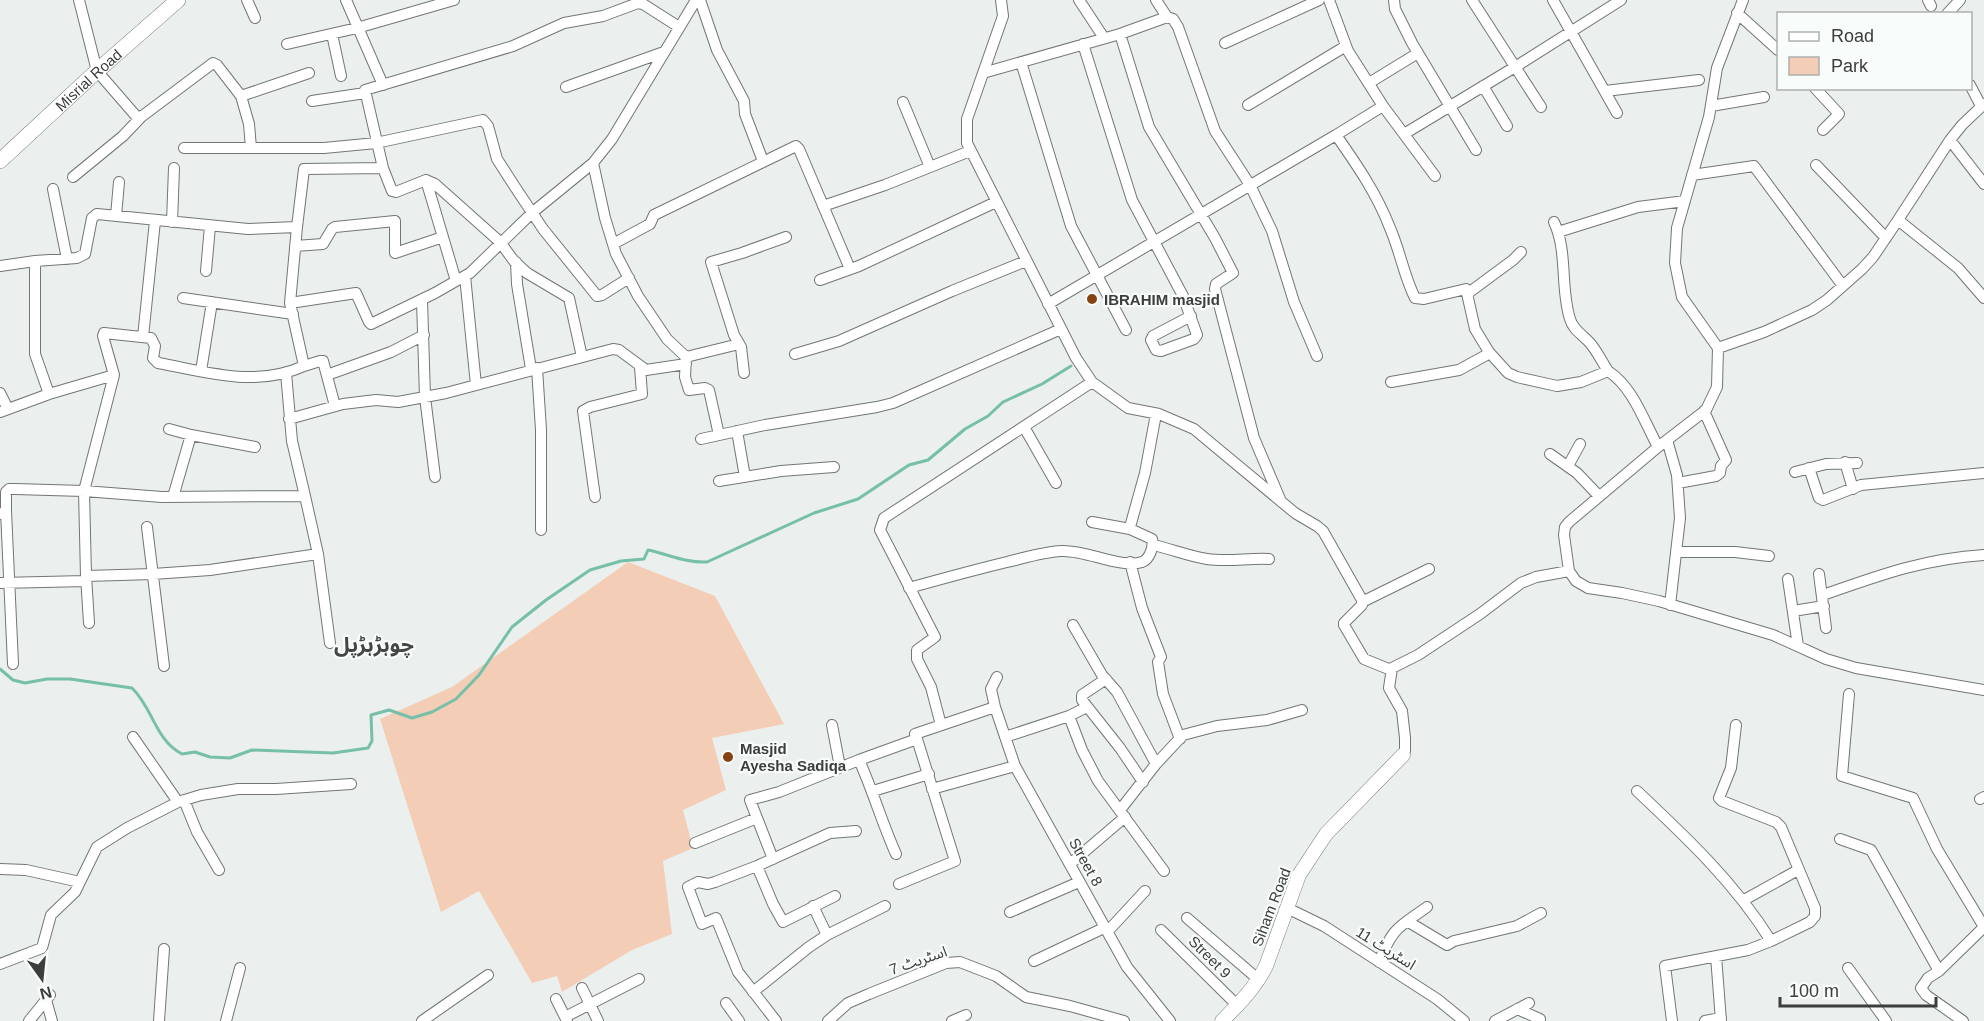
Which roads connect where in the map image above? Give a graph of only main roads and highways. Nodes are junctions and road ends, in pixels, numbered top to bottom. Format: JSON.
{"nodes":[{"id":1,"x":178,"y":0,"type":"edge"},
{"id":2,"x":0,"y":161,"type":"edge"}],
"edges":[{"from":1,"to":2,"type":"main road","name":"Misrial Road"}]}
